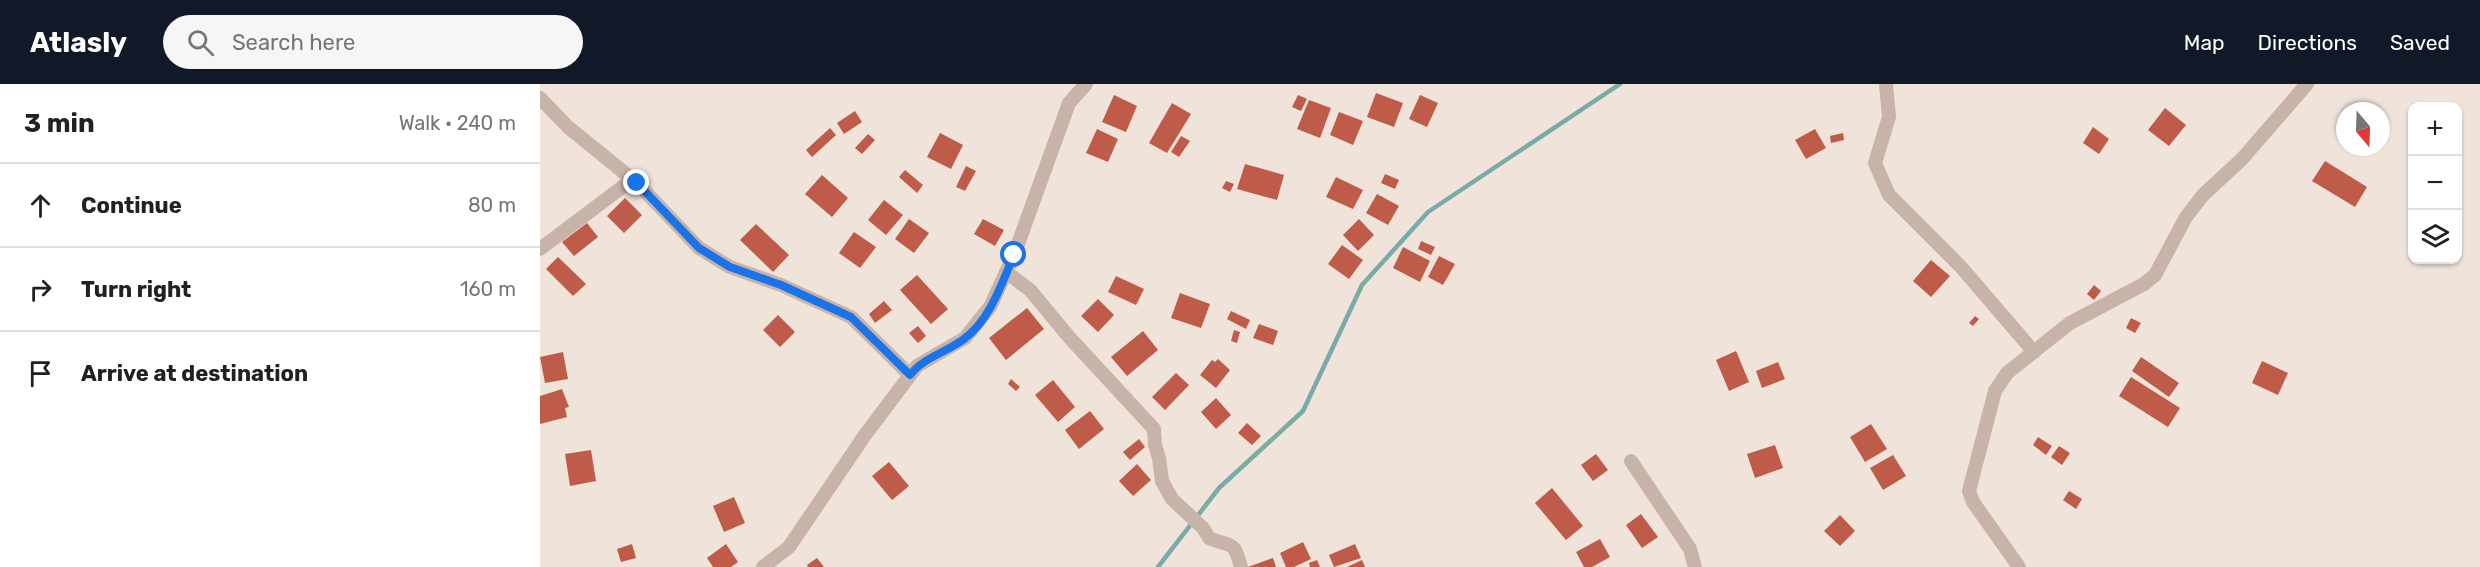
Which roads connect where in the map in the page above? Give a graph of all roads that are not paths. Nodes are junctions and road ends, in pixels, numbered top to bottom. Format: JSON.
{"nodes":[{"id":1,"x":1086,"y":84,"type":"edge"},
{"id":2,"x":1886,"y":84,"type":"edge"},
{"id":3,"x":2307,"y":84,"type":"edge"},
{"id":4,"x":540,"y":98,"type":"edge"},
{"id":5,"x":633,"y":179,"type":"junction"},
{"id":6,"x":540,"y":249,"type":"edge"},
{"id":7,"x":1006,"y":272,"type":"junction"},
{"id":8,"x":2034,"y":352,"type":"junction"},
{"id":9,"x":910,"y":375,"type":"junction"},
{"id":10,"x":1631,"y":461,"type":"dead end"},
{"id":11,"x":763,"y":567,"type":"edge"},
{"id":12,"x":1240,"y":567,"type":"edge"},
{"id":13,"x":1695,"y":567,"type":"edge"},
{"id":14,"x":2019,"y":567,"type":"edge"}],
"edges":[{"from":1,"to":7,"type":"street"},
{"from":2,"to":8,"type":"street"},
{"from":3,"to":8,"type":"street"},
{"from":4,"to":5,"type":"street"},
{"from":5,"to":6,"type":"street"},
{"from":5,"to":9,"type":"street"},
{"from":7,"to":9,"type":"street"},
{"from":7,"to":12,"type":"street"},
{"from":8,"to":14,"type":"street"},
{"from":9,"to":11,"type":"street"},
{"from":10,"to":13,"type":"street"}]}
